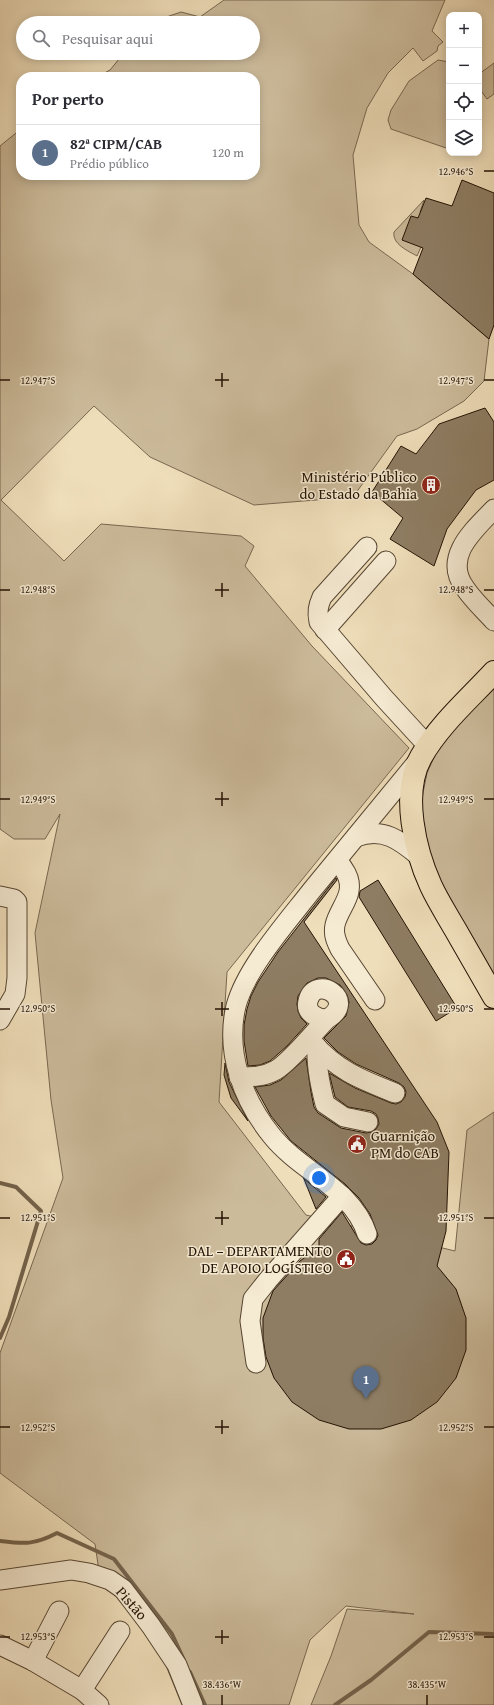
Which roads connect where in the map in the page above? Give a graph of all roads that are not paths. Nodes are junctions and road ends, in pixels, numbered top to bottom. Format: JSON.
{"nodes":[{"id":1,"x":494,"y":509,"type":"edge"},
{"id":2,"x":367,"y":547,"type":"dead end"},
{"id":3,"x":386,"y":561,"type":"dead end"},
{"id":4,"x":494,"y":620,"type":"edge"},
{"id":5,"x":325,"y":630,"type":"junction"},
{"id":6,"x":494,"y":672,"type":"edge"},
{"id":7,"x":424,"y":752,"type":"junction"},
{"id":8,"x":356,"y":837,"type":"junction"},
{"id":9,"x":420,"y":857,"type":"junction"},
{"id":10,"x":337,"y":861,"type":"junction"},
{"id":11,"x":9,"y":899,"type":"edge"},
{"id":12,"x":492,"y":991,"type":"edge"},
{"id":13,"x":375,"y":1000,"type":"dead end"},
{"id":14,"x":327,"y":1019,"type":"dead end"},
{"id":15,"x":0,"y":1020,"type":"edge"},
{"id":16,"x":313,"y":1042,"type":"junction"},
{"id":17,"x":239,"y":1077,"type":"junction"},
{"id":18,"x":395,"y":1093,"type":"dead end"},
{"id":19,"x":368,"y":1122,"type":"dead end"},
{"id":20,"x":342,"y":1196,"type":"junction"},
{"id":21,"x":367,"y":1234,"type":"dead end"},
{"id":22,"x":256,"y":1363,"type":"dead end"},
{"id":23,"x":0,"y":1580,"type":"edge"},
{"id":24,"x":59,"y":1611,"type":"dead end"},
{"id":25,"x":120,"y":1631,"type":"dead end"},
{"id":26,"x":0,"y":1644,"type":"edge"},
{"id":27,"x":34,"y":1661,"type":"junction"},
{"id":28,"x":82,"y":1690,"type":"junction"},
{"id":29,"x":99,"y":1705,"type":"edge"},
{"id":30,"x":193,"y":1705,"type":"edge"}],
"edges":[{"from":1,"to":4,"type":"street"},
{"from":2,"to":5,"type":"street"},
{"from":3,"to":5,"type":"street"},
{"from":5,"to":7,"type":"street"},
{"from":6,"to":7,"type":"main road"},
{"from":7,"to":8,"type":"street"},
{"from":7,"to":9,"type":"main road"},
{"from":8,"to":9,"type":"street"},
{"from":8,"to":10,"type":"street"},
{"from":9,"to":12,"type":"main road"},
{"from":10,"to":13,"type":"street"},
{"from":10,"to":17,"type":"street"},
{"from":11,"to":15,"type":"street"},
{"from":14,"to":16,"type":"street"},
{"from":16,"to":17,"type":"street"},
{"from":16,"to":18,"type":"street"},
{"from":16,"to":19,"type":"street"},
{"from":17,"to":20,"type":"street"},
{"from":20,"to":21,"type":"street"},
{"from":20,"to":22,"type":"street"},
{"from":23,"to":30,"type":"street","name":"Pistão"},
{"from":24,"to":27,"type":"street"},
{"from":25,"to":28,"type":"street"},
{"from":26,"to":27,"type":"street"},
{"from":27,"to":28,"type":"street"},
{"from":28,"to":29,"type":"street"}]}
